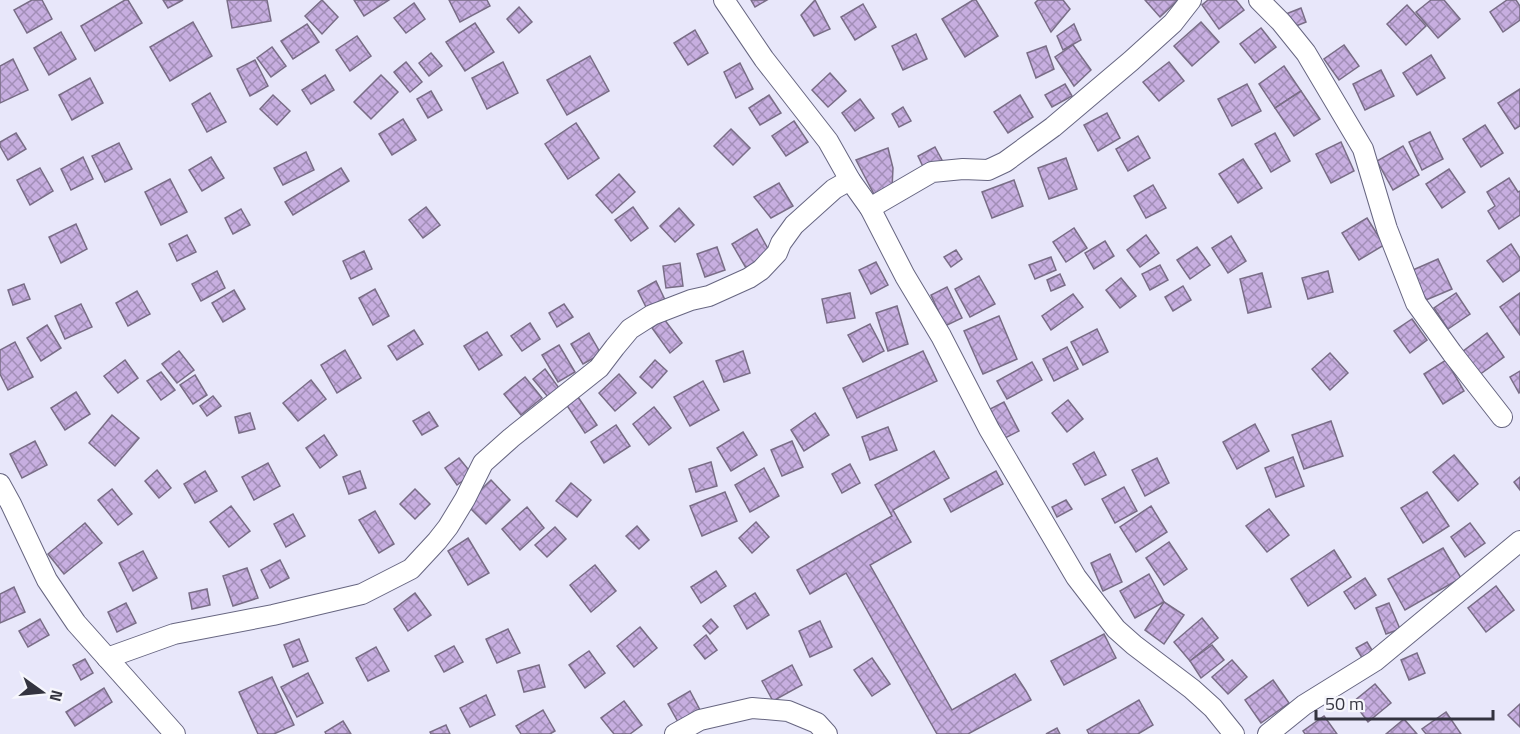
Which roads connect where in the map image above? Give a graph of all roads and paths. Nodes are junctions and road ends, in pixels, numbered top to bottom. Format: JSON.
{"nodes":[{"id":1,"x":724,"y":0,"type":"edge"},
{"id":2,"x":1191,"y":0,"type":"edge"},
{"id":3,"x":1259,"y":0,"type":"edge"},
{"id":4,"x":850,"y":180,"type":"junction"},
{"id":5,"x":870,"y":208,"type":"junction"},
{"id":6,"x":1502,"y":417,"type":"dead end"},
{"id":7,"x":0,"y":484,"type":"edge"},
{"id":8,"x":1520,"y":542,"type":"edge"},
{"id":9,"x":107,"y":658,"type":"junction"},
{"id":10,"x":175,"y":734,"type":"edge"},
{"id":11,"x":675,"y":734,"type":"edge"},
{"id":12,"x":827,"y":734,"type":"edge"},
{"id":13,"x":1234,"y":734,"type":"edge"},
{"id":14,"x":1268,"y":734,"type":"edge"}],
"edges":[{"from":1,"to":4,"type":"street"},
{"from":2,"to":5,"type":"street"},
{"from":3,"to":6,"type":"street"},
{"from":4,"to":5,"type":"street"},
{"from":4,"to":9,"type":"street"},
{"from":5,"to":13,"type":"street"},
{"from":7,"to":9,"type":"street"},
{"from":8,"to":14,"type":"street"},
{"from":9,"to":10,"type":"street"},
{"from":11,"to":12,"type":"street"}]}
